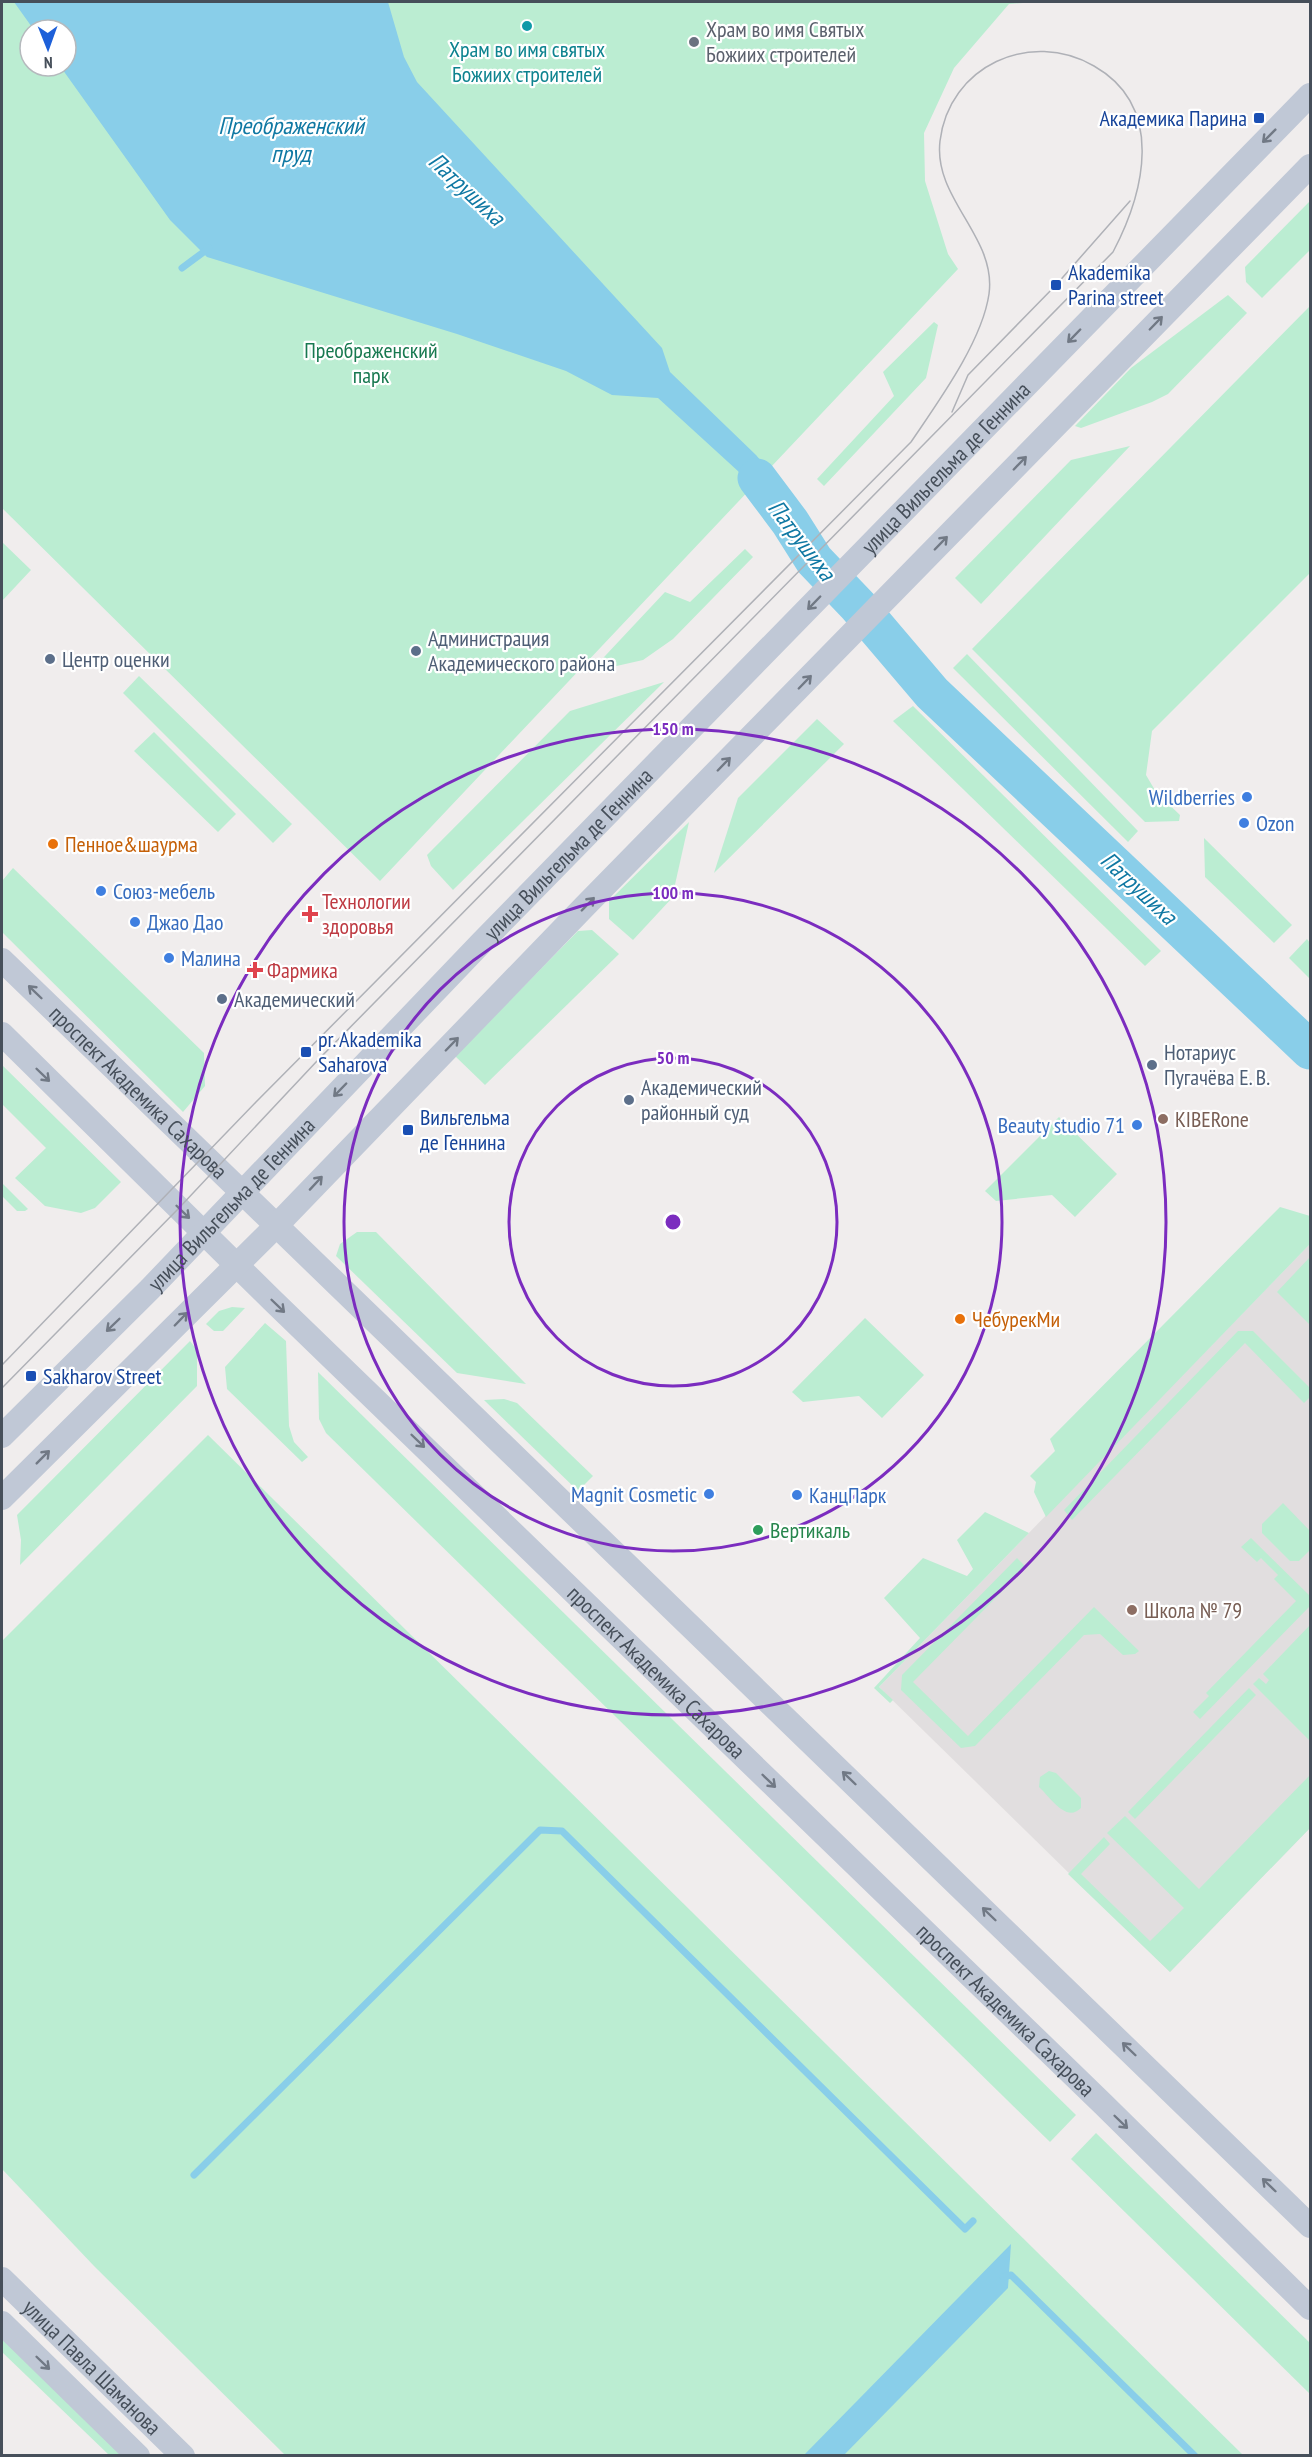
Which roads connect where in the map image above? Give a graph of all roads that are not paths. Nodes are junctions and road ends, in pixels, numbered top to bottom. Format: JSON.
{"nodes":[{"id":1,"x":1311,"y":95,"type":"edge"},
{"id":2,"x":1311,"y":166,"type":"edge"},
{"id":3,"x":2,"y":960,"type":"edge"},
{"id":4,"x":2,"y":1034,"type":"edge"},
{"id":5,"x":243,"y":1194,"type":"junction"},
{"id":6,"x":276,"y":1226,"type":"junction"},
{"id":7,"x":204,"y":1233,"type":"junction"},
{"id":8,"x":236,"y":1264,"type":"junction"},
{"id":9,"x":2,"y":1436,"type":"edge"},
{"id":10,"x":2,"y":1498,"type":"edge"},
{"id":11,"x":1311,"y":2226,"type":"edge"},
{"id":12,"x":2,"y":2279,"type":"edge"},
{"id":13,"x":1311,"y":2308,"type":"edge"},
{"id":14,"x":2,"y":2323,"type":"edge"},
{"id":15,"x":138,"y":2456,"type":"edge"},
{"id":16,"x":183,"y":2456,"type":"edge"}],
"edges":[{"from":1,"to":5,"type":"street","name":"улица Вильгельма де Геннина","one_way":true},
{"from":6,"to":2,"type":"street","name":"улица Вильгельма де Геннина","one_way":true},
{"from":5,"to":3,"type":"street","name":"проспект Академика Сахарова","one_way":true},
{"from":4,"to":7,"type":"street","name":"проспект Академика Сахарова","one_way":true},
{"from":5,"to":6,"type":"street","name":"проспект Академика Сахарова"},
{"from":5,"to":7,"type":"street","name":"улица Вильгельма де Геннина"},
{"from":6,"to":8,"type":"street","name":"улица Вильгельма де Геннина"},
{"from":11,"to":6,"type":"street","name":"проспект Академика Сахарова","one_way":true},
{"from":7,"to":8,"type":"street","name":"проспект Академика Сахарова"},
{"from":7,"to":9,"type":"street","name":"улица Вильгельма де Геннина","one_way":true},
{"from":10,"to":8,"type":"street","name":"улица Вильгельма де Геннина","one_way":true},
{"from":8,"to":13,"type":"street","name":"проспект Академика Сахарова","one_way":true},
{"from":12,"to":16,"type":"street","name":"улица Павла Шаманова"},
{"from":14,"to":15,"type":"street","name":"улица Павла Шаманова","one_way":true}]}
